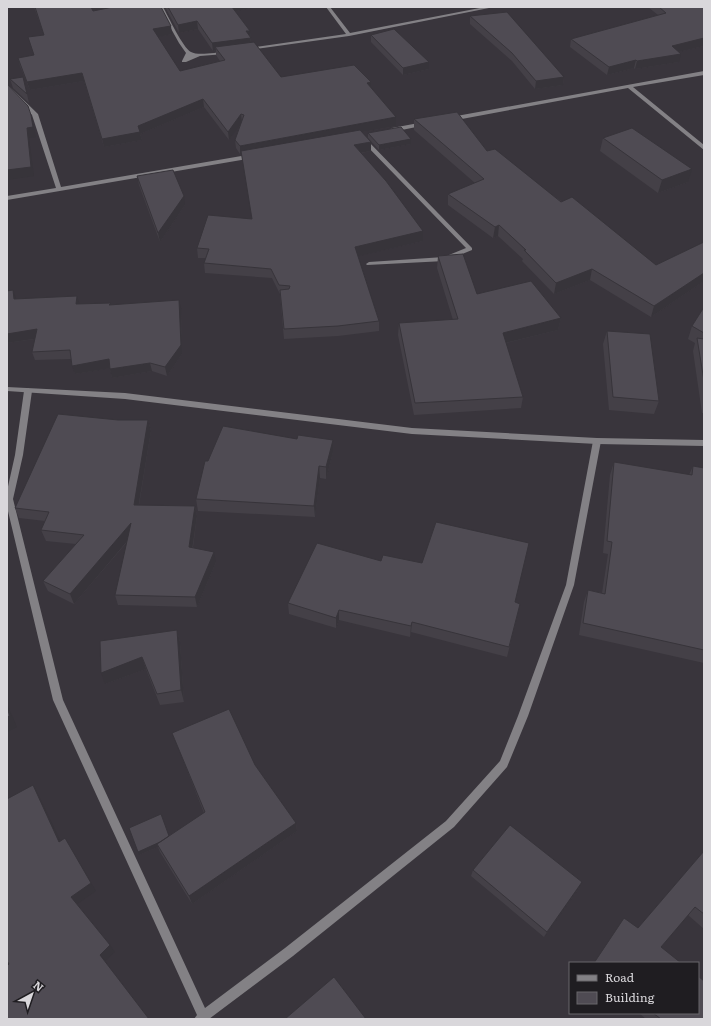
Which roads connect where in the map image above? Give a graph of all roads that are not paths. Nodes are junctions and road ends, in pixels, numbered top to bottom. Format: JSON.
{"nodes":[{"id":1,"x":161,"y":7,"type":"edge"},
{"id":2,"x":328,"y":7,"type":"edge"},
{"id":3,"x":492,"y":7,"type":"edge"},
{"id":4,"x":349,"y":35,"type":"junction"},
{"id":5,"x":244,"y":50,"type":"edge"},
{"id":6,"x":230,"y":52,"type":"edge"},
{"id":7,"x":189,"y":53,"type":"junction"},
{"id":8,"x":199,"y":55,"type":"junction"},
{"id":9,"x":704,"y":73,"type":"edge"},
{"id":10,"x":7,"y":86,"type":"edge"},
{"id":11,"x":629,"y":87,"type":"junction"},
{"id":12,"x":445,"y":121,"type":"edge"},
{"id":13,"x":430,"y":123,"type":"edge"},
{"id":14,"x":384,"y":132,"type":"edge"},
{"id":15,"x":368,"y":135,"type":"edge"},
{"id":16,"x":704,"y":148,"type":"edge"},
{"id":17,"x":263,"y":154,"type":"edge"},
{"id":18,"x":59,"y":189,"type":"junction"},
{"id":19,"x":7,"y":198,"type":"edge"},
{"id":20,"x":369,"y":264,"type":"dead end"},
{"id":21,"x":7,"y":389,"type":"edge"},
{"id":22,"x":28,"y":391,"type":"junction"},
{"id":23,"x":597,"y":442,"type":"junction"},
{"id":24,"x":704,"y":443,"type":"edge"},
{"id":25,"x":202,"y":1017,"type":"edge"}],
"edges":[{"from":1,"to":7,"type":"street"},
{"from":2,"to":4,"type":"street"},
{"from":3,"to":4,"type":"street"},
{"from":4,"to":5,"type":"street"},
{"from":6,"to":8,"type":"street"},
{"from":7,"to":8,"type":"street"},
{"from":7,"to":8,"type":"street"},
{"from":9,"to":11,"type":"street"},
{"from":10,"to":18,"type":"street"},
{"from":11,"to":12,"type":"street"},
{"from":11,"to":16,"type":"street"},
{"from":13,"to":14,"type":"street"},
{"from":15,"to":20,"type":"street"},
{"from":17,"to":18,"type":"street"},
{"from":18,"to":19,"type":"street"},
{"from":21,"to":22,"type":"street"},
{"from":22,"to":23,"type":"street"},
{"from":22,"to":25,"type":"street"},
{"from":23,"to":24,"type":"street"},
{"from":23,"to":25,"type":"street"}]}
